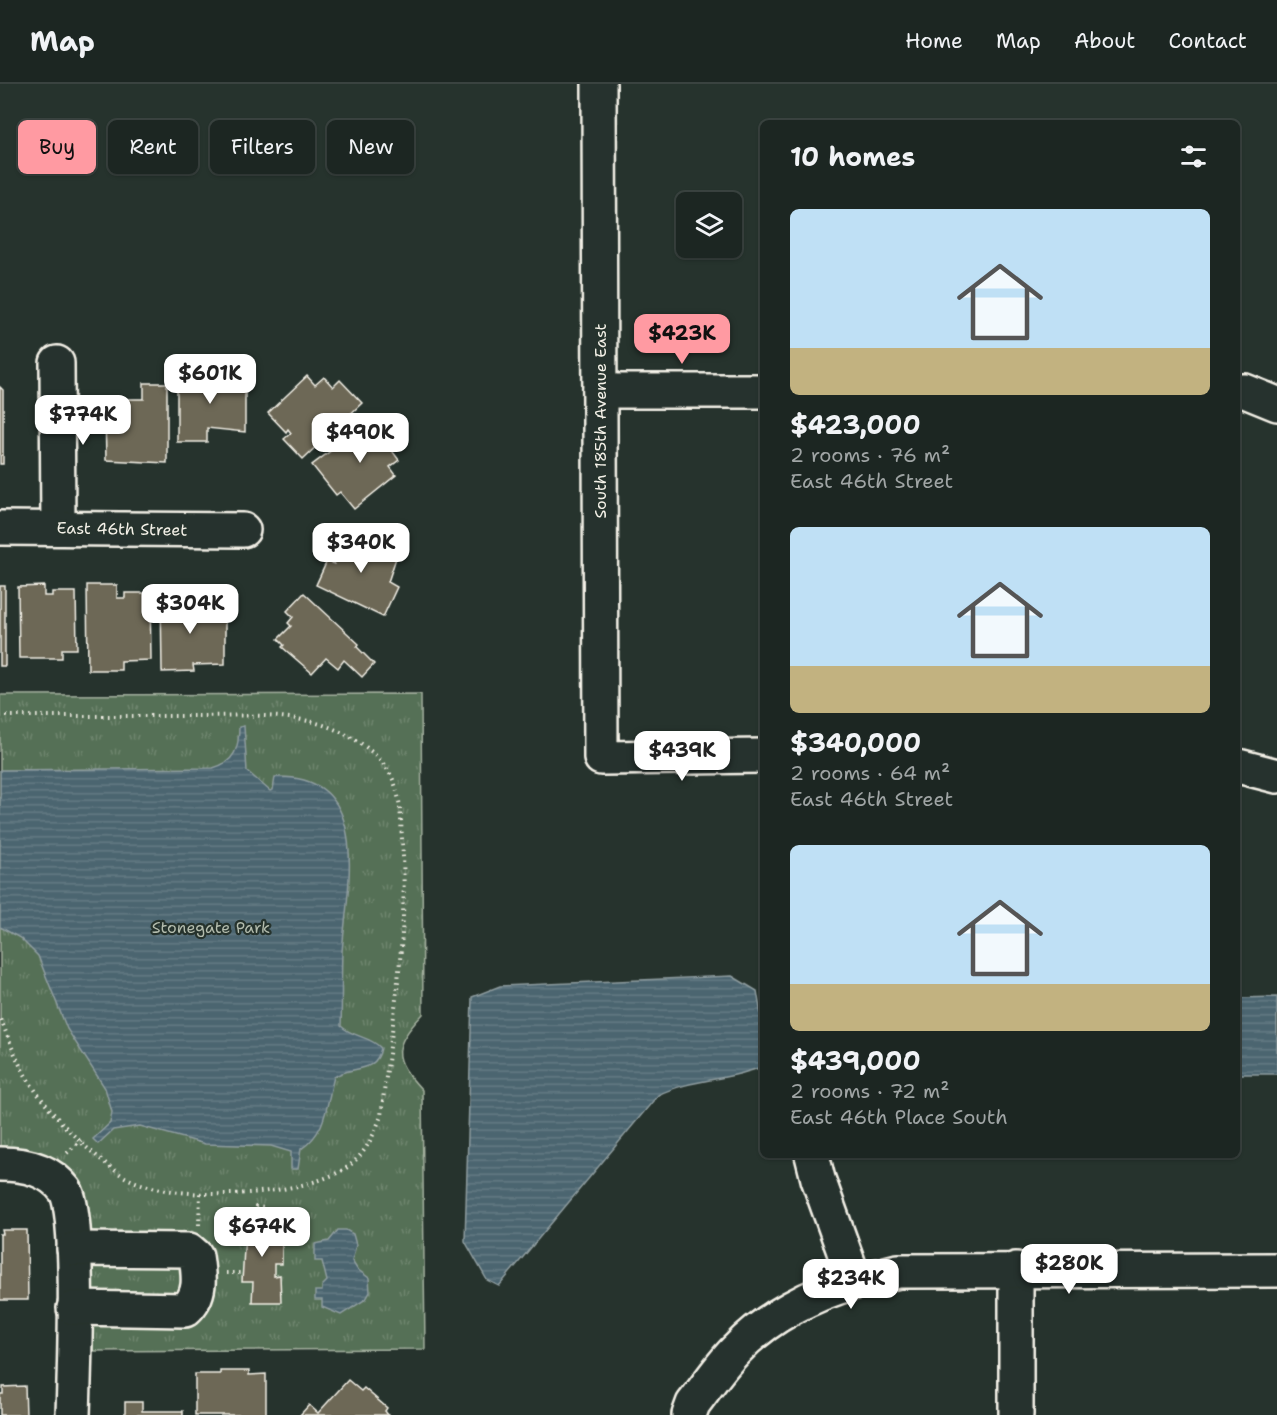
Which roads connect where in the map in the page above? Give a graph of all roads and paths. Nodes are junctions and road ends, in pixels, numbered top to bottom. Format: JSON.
{"nodes":[{"id":1,"x":599,"y":84,"type":"edge"},
{"id":2,"x":57,"y":363,"type":"dead end"},
{"id":3,"x":600,"y":391,"type":"junction"},
{"id":4,"x":760,"y":391,"type":"edge"},
{"id":5,"x":1240,"y":391,"type":"edge"},
{"id":6,"x":1277,"y":404,"type":"edge"},
{"id":7,"x":0,"y":528,"type":"edge"},
{"id":8,"x":58,"y":528,"type":"junction"},
{"id":9,"x":243,"y":530,"type":"dead end"},
{"id":10,"x":0,"y":716,"type":"edge"},
{"id":11,"x":760,"y":756,"type":"edge"},
{"id":12,"x":1240,"y":767,"type":"edge"},
{"id":13,"x":1277,"y":776,"type":"edge"},
{"id":14,"x":0,"y":1017,"type":"edge"},
{"id":15,"x":813,"y":1158,"type":"edge"},
{"id":16,"x":0,"y":1164,"type":"edge"},
{"id":17,"x":252,"y":1215,"type":"dead end"},
{"id":18,"x":74,"y":1249,"type":"junction"},
{"id":19,"x":196,"y":1256,"type":"junction"},
{"id":20,"x":1016,"y":1269,"type":"junction"},
{"id":21,"x":1277,"y":1270,"type":"edge"},
{"id":22,"x":855,"y":1282,"type":"junction"},
{"id":23,"x":74,"y":1308,"type":"junction"},
{"id":24,"x":73,"y":1415,"type":"edge"},
{"id":25,"x":689,"y":1415,"type":"edge"},
{"id":26,"x":1016,"y":1415,"type":"edge"}],
"edges":[{"from":1,"to":3,"type":"street","name":"South 185th Avenue East"},
{"from":2,"to":8,"type":"street"},
{"from":3,"to":4,"type":"street"},
{"from":3,"to":11,"type":"street","name":"South 185th Avenue East"},
{"from":5,"to":6,"type":"street"},
{"from":7,"to":8,"type":"street","name":"East 46th Street"},
{"from":8,"to":9,"type":"street","name":"East 46th Street"},
{"from":10,"to":14,"type":"path"},
{"from":12,"to":13,"type":"street"},
{"from":15,"to":22,"type":"street"},
{"from":16,"to":18,"type":"street"},
{"from":17,"to":19,"type":"path"},
{"from":18,"to":19,"type":"street"},
{"from":18,"to":23,"type":"street"},
{"from":19,"to":23,"type":"street"},
{"from":20,"to":21,"type":"street"},
{"from":20,"to":22,"type":"street"},
{"from":20,"to":26,"type":"street"},
{"from":22,"to":25,"type":"street"},
{"from":23,"to":24,"type":"street"}]}
